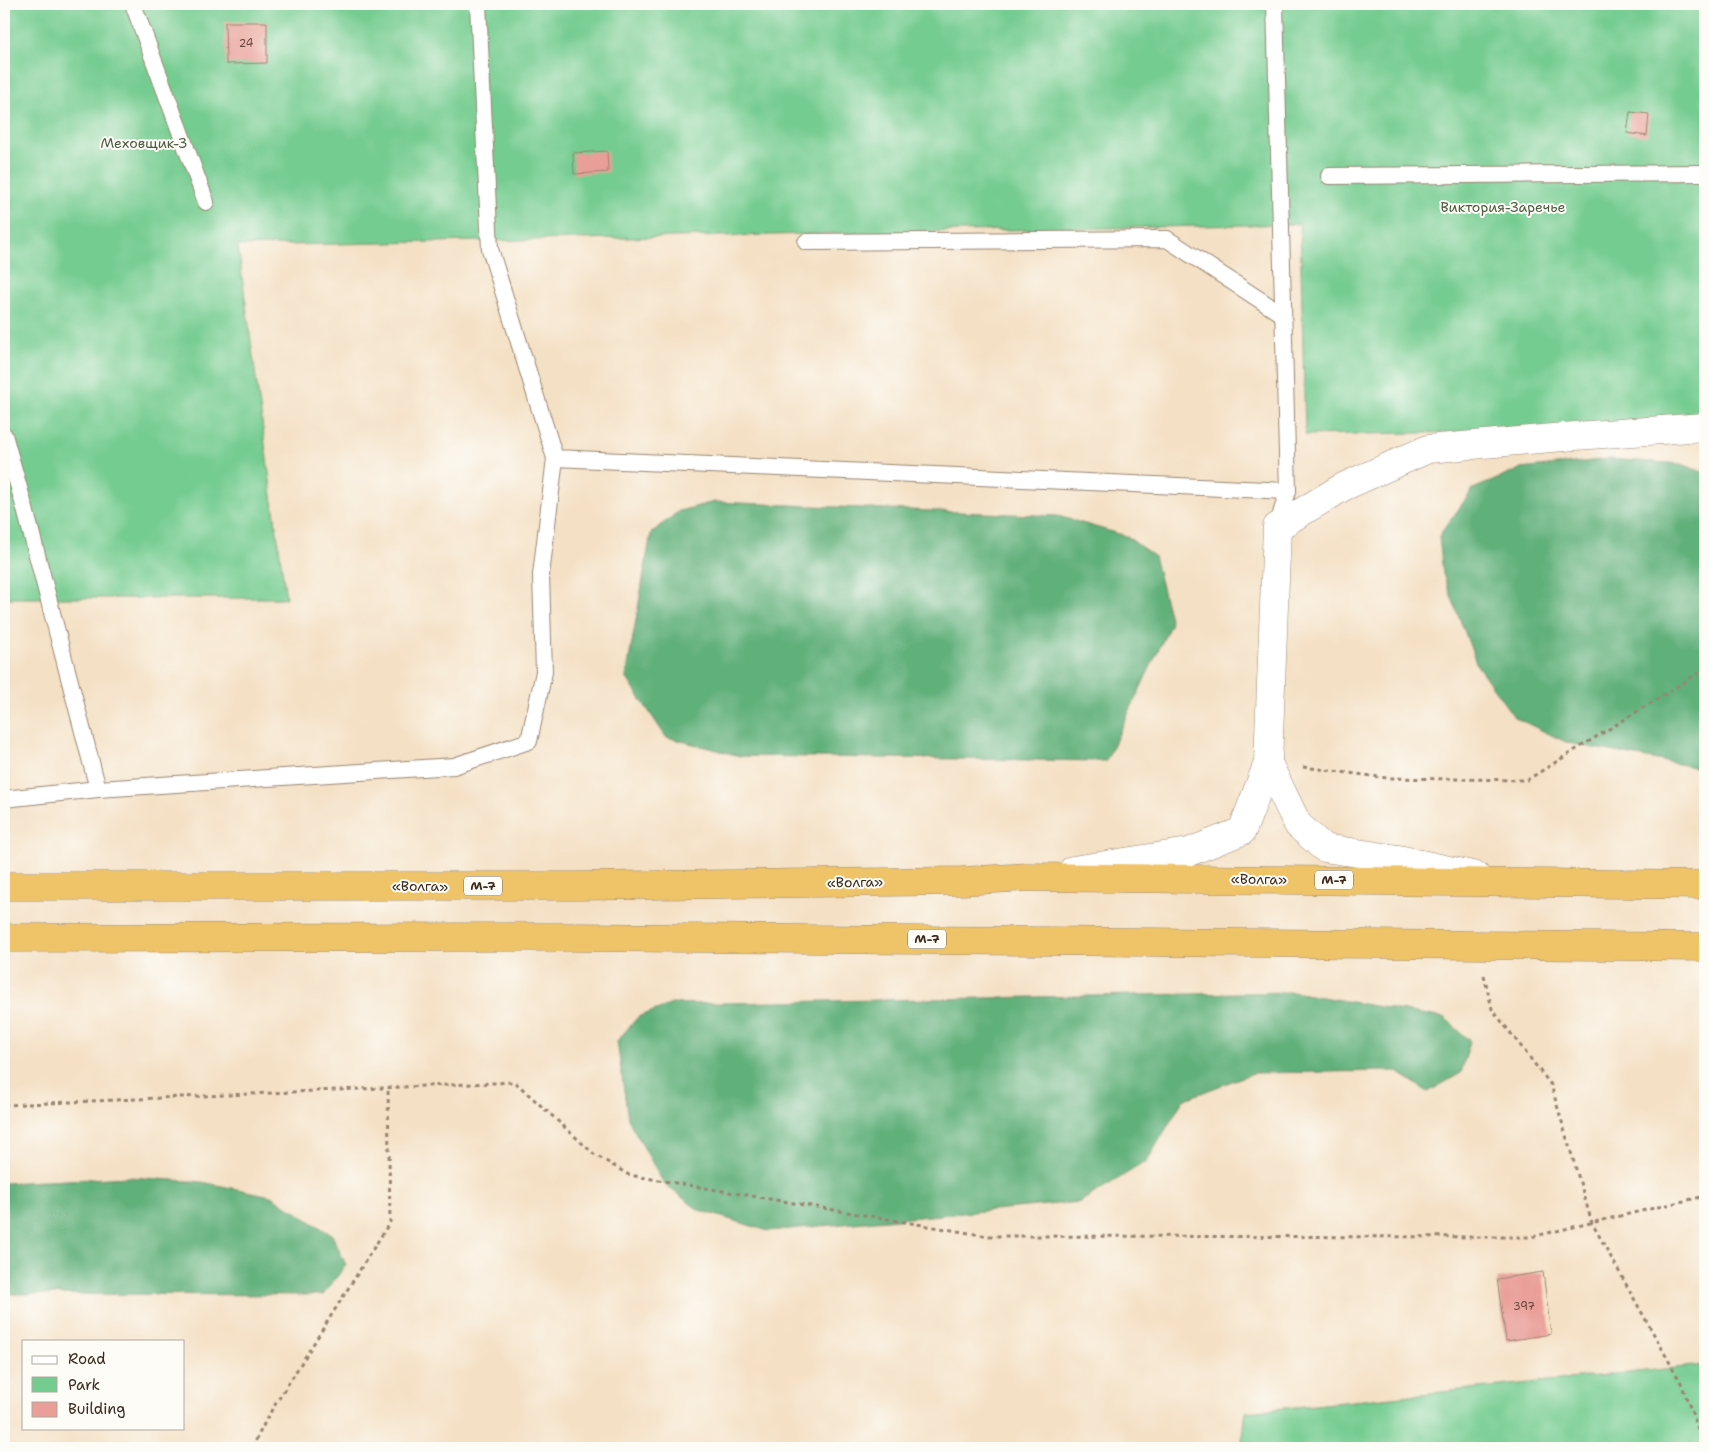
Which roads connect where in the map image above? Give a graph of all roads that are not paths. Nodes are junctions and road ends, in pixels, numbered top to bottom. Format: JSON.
{"nodes":[{"id":1,"x":133,"y":4,"type":"edge"},
{"id":2,"x":478,"y":4,"type":"edge"},
{"id":3,"x":1275,"y":4,"type":"edge"},
{"id":4,"x":1705,"y":173,"type":"edge"},
{"id":5,"x":1329,"y":176,"type":"dead end"},
{"id":6,"x":206,"y":202,"type":"dead end"},
{"id":7,"x":806,"y":242,"type":"dead end"},
{"id":8,"x":1283,"y":315,"type":"junction"},
{"id":9,"x":1705,"y":427,"type":"edge"},
{"id":10,"x":4,"y":435,"type":"edge"},
{"id":11,"x":555,"y":458,"type":"junction"},
{"id":12,"x":1288,"y":491,"type":"junction"},
{"id":13,"x":1277,"y":527,"type":"junction"},
{"id":14,"x":1268,"y":763,"type":"junction"},
{"id":15,"x":98,"y":789,"type":"junction"},
{"id":16,"x":4,"y":799,"type":"edge"},
{"id":17,"x":1029,"y":877,"type":"junction"},
{"id":18,"x":1505,"y":882,"type":"junction"},
{"id":19,"x":1705,"y":885,"type":"edge"},
{"id":20,"x":4,"y":886,"type":"edge"},
{"id":21,"x":4,"y":938,"type":"edge"},
{"id":22,"x":1705,"y":947,"type":"edge"}],
"edges":[{"from":1,"to":6,"type":"lane"},
{"from":2,"to":11,"type":"lane"},
{"from":3,"to":8,"type":"lane"},
{"from":4,"to":5,"type":"lane"},
{"from":7,"to":8,"type":"lane"},
{"from":8,"to":12,"type":"lane"},
{"from":9,"to":13,"type":"street"},
{"from":10,"to":15,"type":"lane"},
{"from":11,"to":12,"type":"lane"},
{"from":11,"to":15,"type":"lane"},
{"from":12,"to":13,"type":"lane"},
{"from":13,"to":14,"type":"street"},
{"from":14,"to":17,"type":"street"},
{"from":14,"to":18,"type":"street"},
{"from":15,"to":16,"type":"lane"},
{"from":17,"to":18,"type":"highway","name":"«Волга»","number":"М-7"},
{"from":17,"to":20,"type":"highway","name":"«Волга»","number":"М-7"},
{"from":18,"to":19,"type":"highway","name":"«Волга»","number":"М-7"},
{"from":21,"to":22,"type":"highway","number":"М-7"}]}
